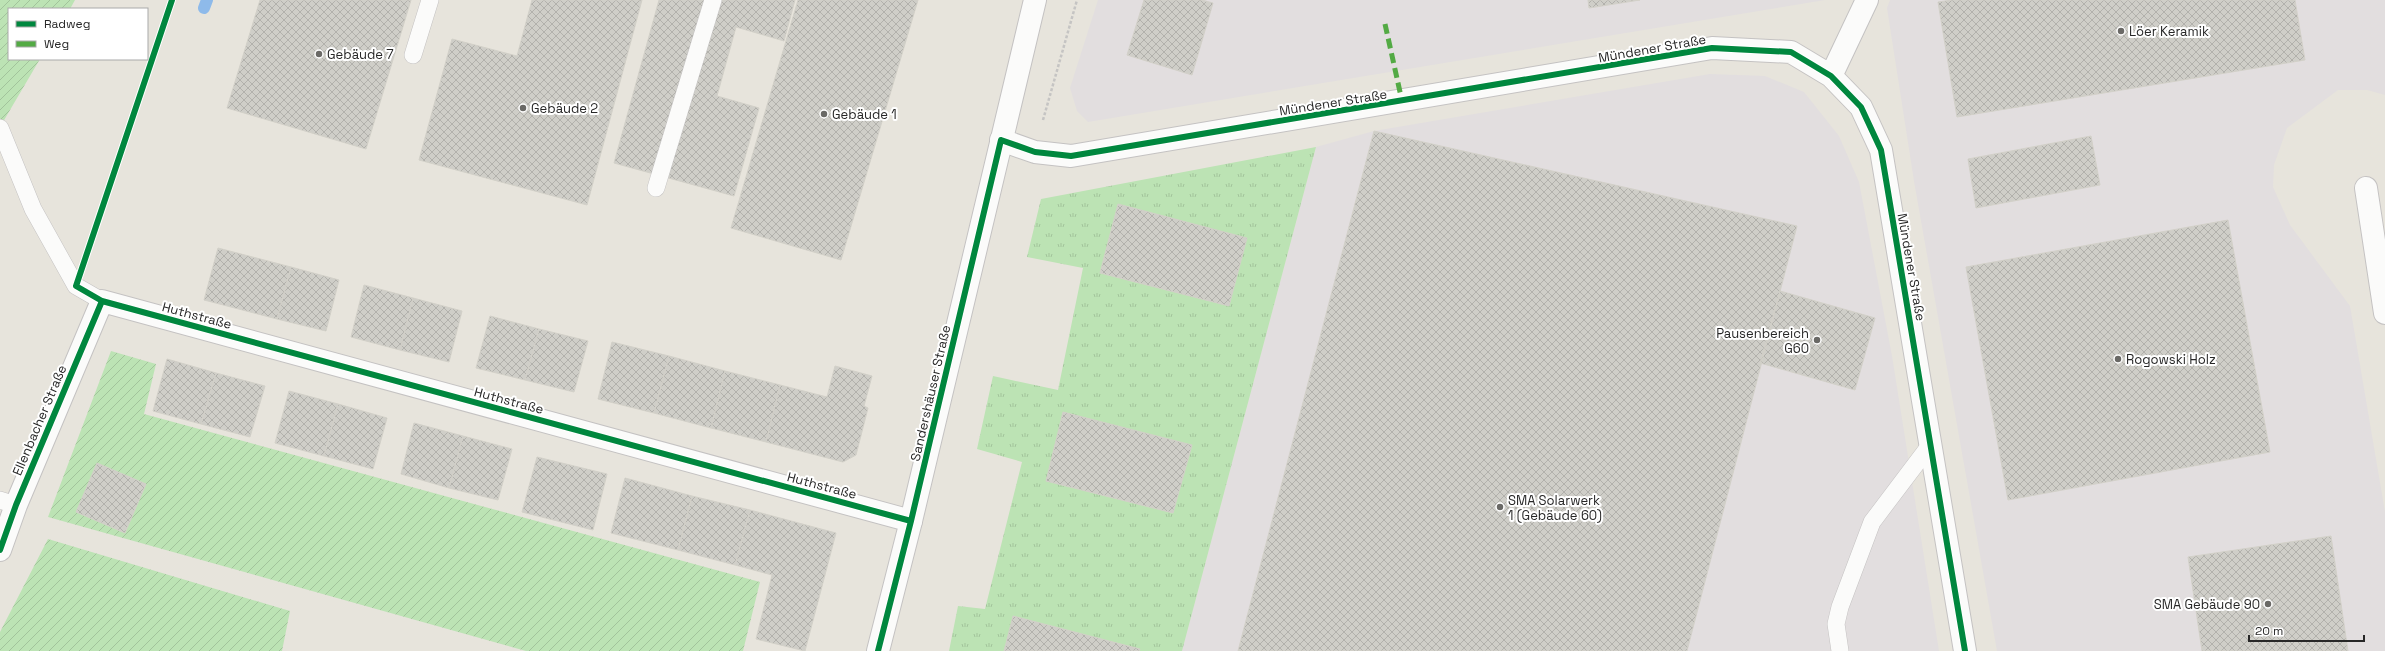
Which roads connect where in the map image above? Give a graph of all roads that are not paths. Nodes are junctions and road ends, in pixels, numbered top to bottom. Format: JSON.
{"nodes":[{"id":1,"x":430,"y":0,"type":"edge"},
{"id":2,"x":713,"y":0,"type":"edge"},
{"id":3,"x":1035,"y":0,"type":"edge"},
{"id":4,"x":1867,"y":0,"type":"edge"},
{"id":5,"x":413,"y":55,"type":"dead end"},
{"id":6,"x":1831,"y":76,"type":"junction"},
{"id":7,"x":0,"y":128,"type":"edge"},
{"id":8,"x":1001,"y":140,"type":"junction"},
{"id":9,"x":656,"y":188,"type":"dead end"},
{"id":10,"x":2366,"y":188,"type":"dead end"},
{"id":11,"x":102,"y":301,"type":"junction"},
{"id":12,"x":2385,"y":313,"type":"edge"},
{"id":13,"x":1931,"y":444,"type":"junction"},
{"id":14,"x":8,"y":502,"type":"edge"},
{"id":15,"x":911,"y":521,"type":"junction"},
{"id":16,"x":0,"y":550,"type":"edge"},
{"id":17,"x":878,"y":651,"type":"edge"},
{"id":18,"x":1840,"y":651,"type":"edge"},
{"id":19,"x":1965,"y":651,"type":"edge"}],
"edges":[{"from":1,"to":5,"type":"lane"},
{"from":2,"to":9,"type":"lane"},
{"from":3,"to":8,"type":"street","name":"Sandershäuser Straße"},
{"from":4,"to":6,"type":"street"},
{"from":6,"to":8,"type":"street","name":"Mündener Straße"},
{"from":6,"to":13,"type":"street","name":"Mündener Straße"},
{"from":7,"to":11,"type":"lane"},
{"from":8,"to":15,"type":"street","name":"Sandershäuser Straße"},
{"from":10,"to":12,"type":"street"},
{"from":11,"to":14,"type":"street","name":"Ellenbacher Straße"},
{"from":11,"to":15,"type":"street","name":"Huthstraße"},
{"from":13,"to":18,"type":"lane"},
{"from":13,"to":19,"type":"street","name":"Mündener Straße"},
{"from":14,"to":16,"type":"street","name":"Ellenbacher Straße"},
{"from":15,"to":17,"type":"street","name":"Sandershäuser Straße"}]}
